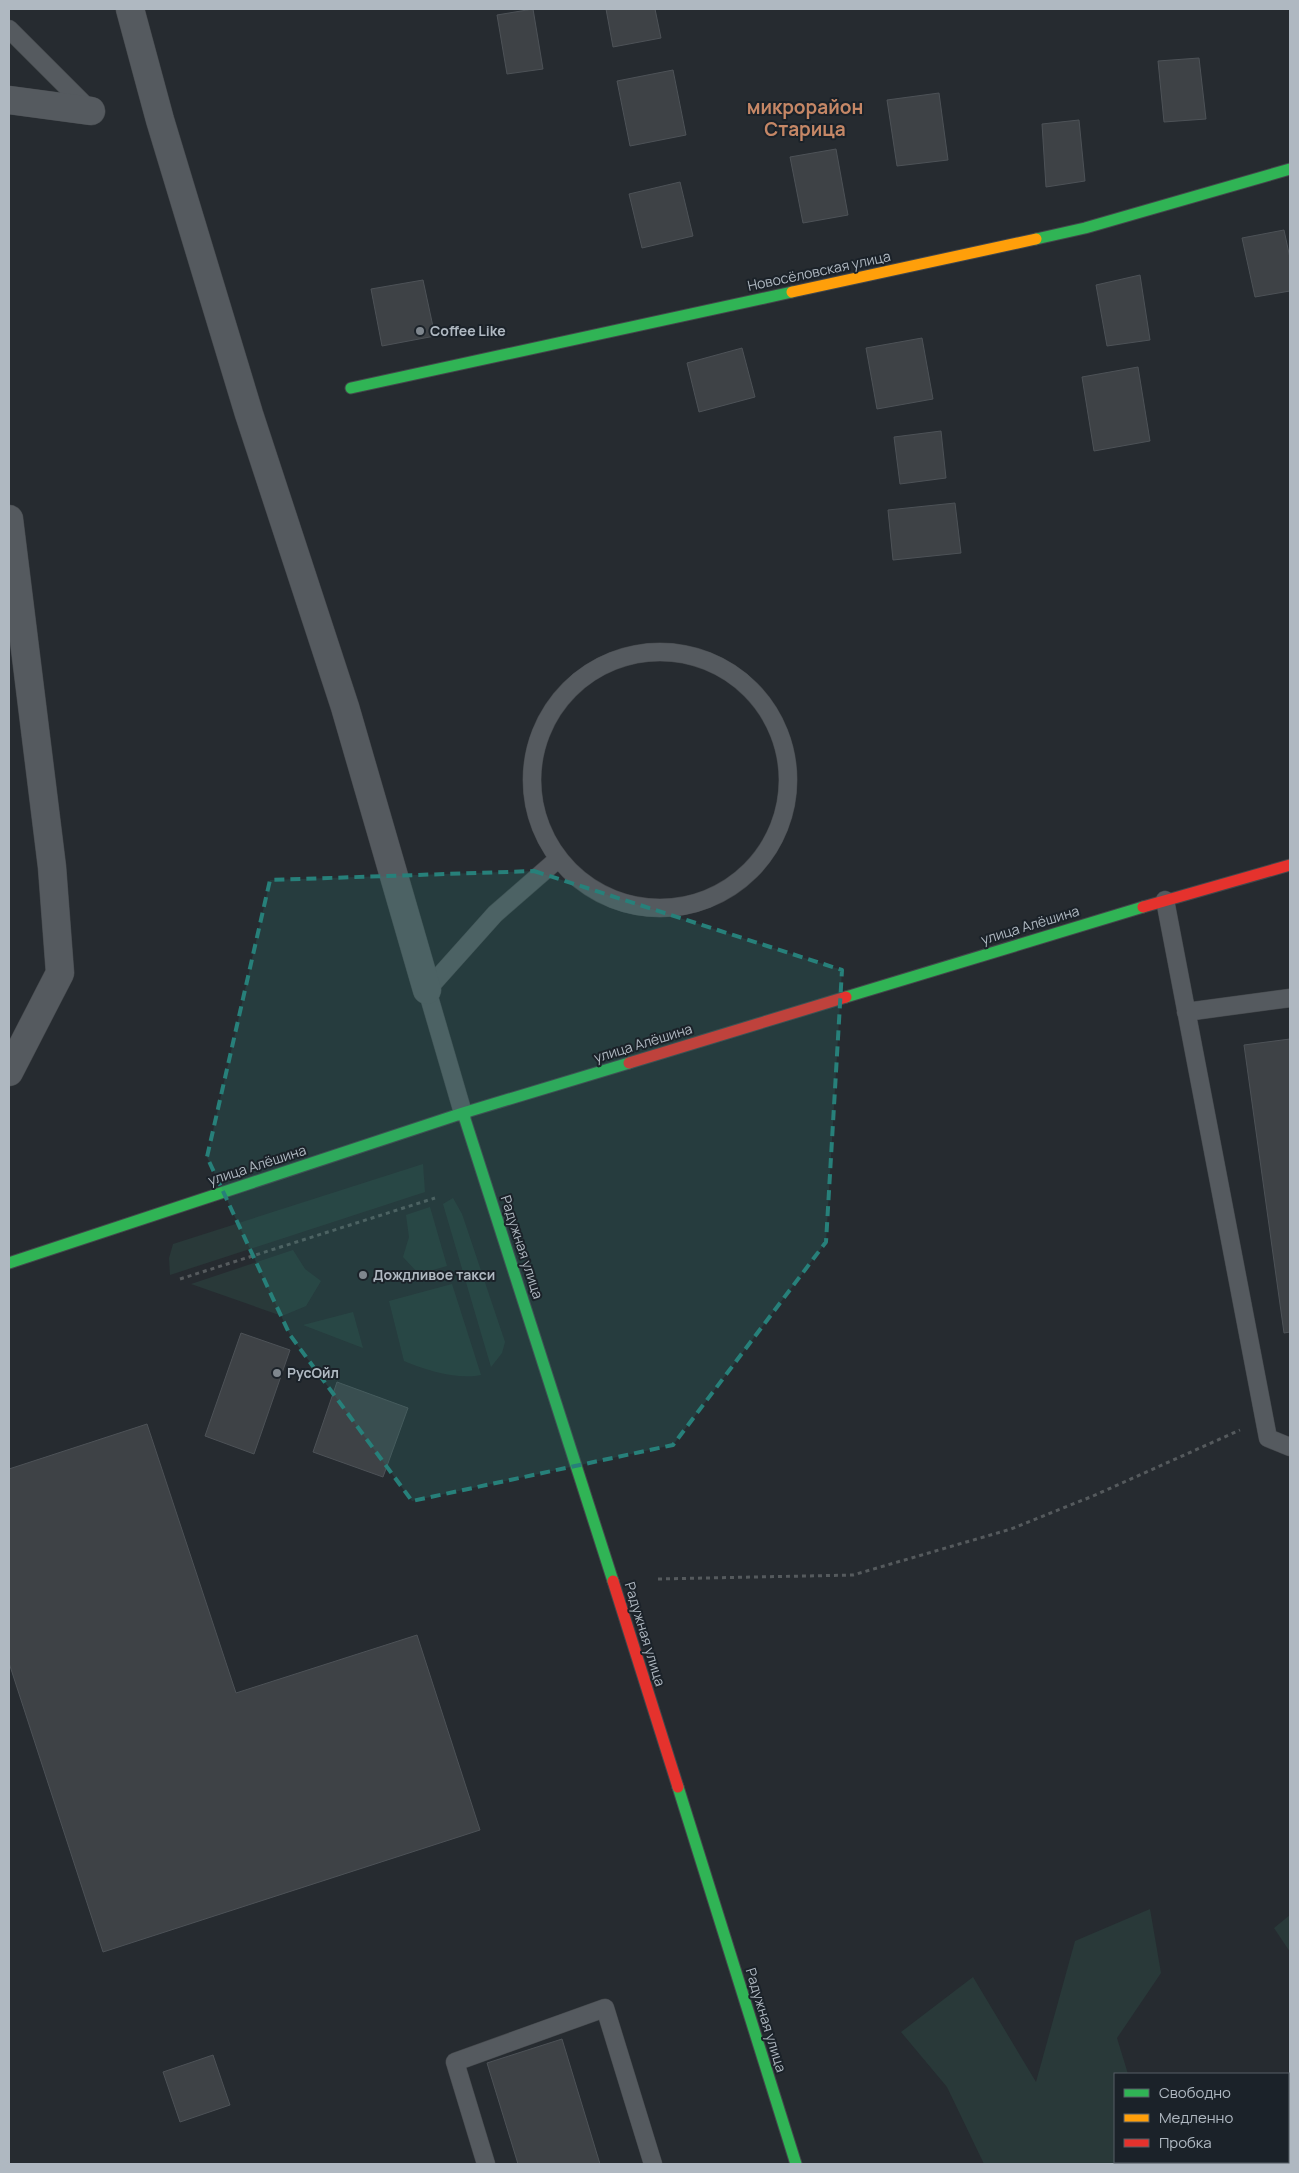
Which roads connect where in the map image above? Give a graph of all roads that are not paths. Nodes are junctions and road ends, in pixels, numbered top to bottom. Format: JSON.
{"nodes":[{"id":1,"x":130,"y":9,"type":"edge"},
{"id":2,"x":9,"y":29,"type":"edge"},
{"id":3,"x":9,"y":100,"type":"edge"},
{"id":4,"x":91,"y":111,"type":"joint"},
{"id":5,"x":1290,"y":168,"type":"edge"},
{"id":6,"x":351,"y":388,"type":"dead end"},
{"id":7,"x":9,"y":519,"type":"edge"},
{"id":8,"x":558,"y":859,"type":"junction"},
{"id":9,"x":1290,"y":865,"type":"edge"},
{"id":10,"x":1164,"y":900,"type":"junction"},
{"id":11,"x":427,"y":990,"type":"junction"},
{"id":12,"x":1290,"y":998,"type":"edge"},
{"id":13,"x":1186,"y":1012,"type":"junction"},
{"id":14,"x":9,"y":1072,"type":"edge"},
{"id":15,"x":463,"y":1113,"type":"junction"},
{"id":16,"x":9,"y":1263,"type":"edge"},
{"id":17,"x":1290,"y":1447,"type":"edge"},
{"id":18,"x":486,"y":2164,"type":"edge"},
{"id":19,"x":653,"y":2164,"type":"edge"},
{"id":20,"x":796,"y":2164,"type":"edge"}],
"edges":[{"from":1,"to":11,"type":"street"},
{"from":2,"to":4,"type":"lane"},
{"from":3,"to":4,"type":"street"},
{"from":5,"to":6,"type":"street","name":"Новосёловская улица"},
{"from":7,"to":14,"type":"street"},
{"from":8,"to":8,"type":"lane"},
{"from":8,"to":11,"type":"lane"},
{"from":9,"to":10,"type":"street","name":"улица Алёшина"},
{"from":10,"to":13,"type":"lane"},
{"from":10,"to":15,"type":"street","name":"улица Алёшина"},
{"from":11,"to":15,"type":"lane"},
{"from":12,"to":13,"type":"lane"},
{"from":13,"to":17,"type":"lane"},
{"from":15,"to":16,"type":"street","name":"улица Алёшина"},
{"from":15,"to":20,"type":"street","name":"Радужная улица"},
{"from":18,"to":19,"type":"lane"}]}
